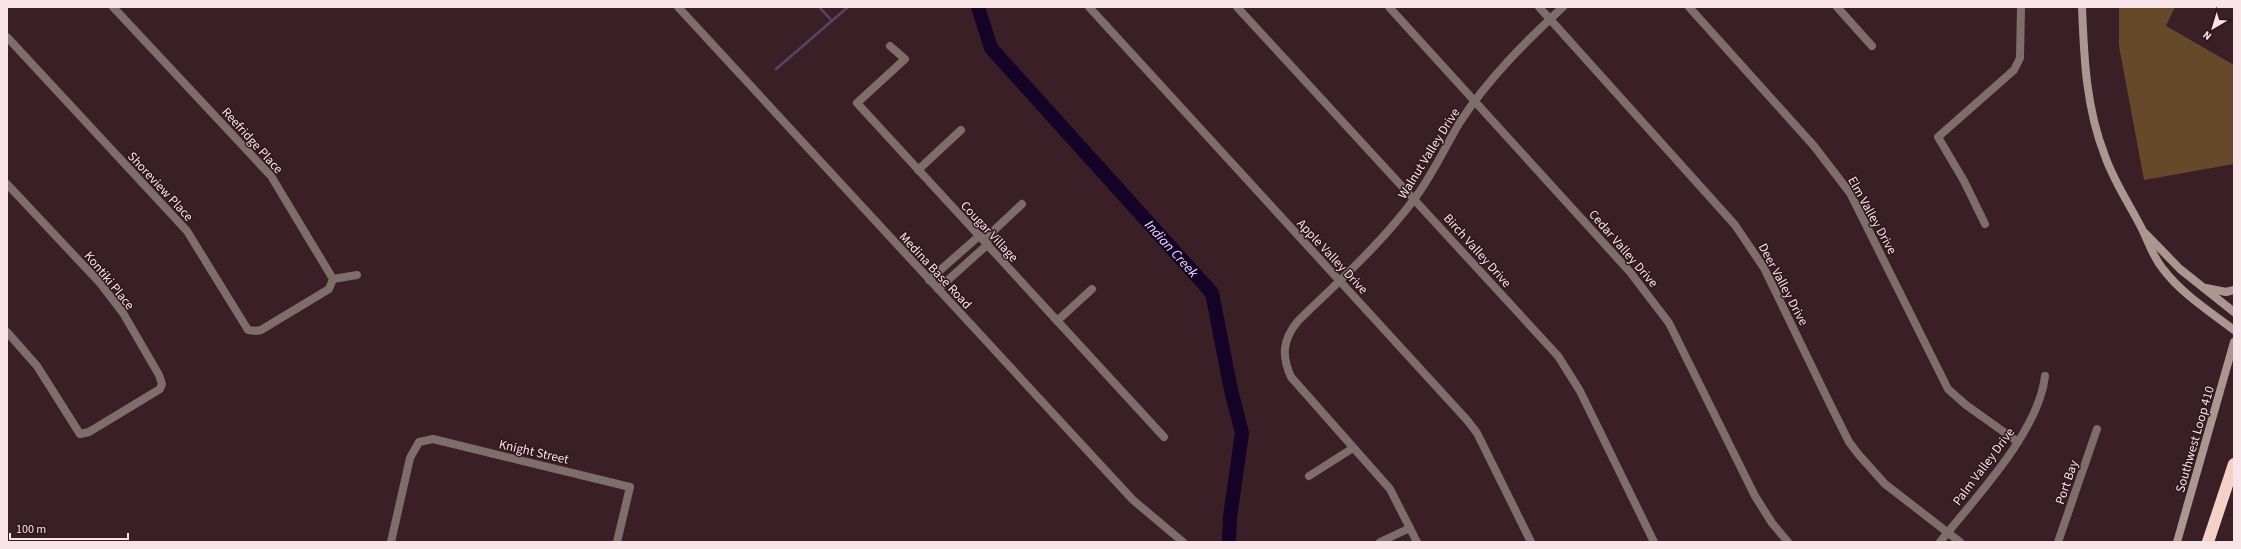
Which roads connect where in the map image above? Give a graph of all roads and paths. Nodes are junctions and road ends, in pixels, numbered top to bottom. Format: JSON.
{"nodes":[{"id":1,"x":113,"y":7,"type":"edge"},
{"id":2,"x":678,"y":7,"type":"edge"},
{"id":3,"x":1089,"y":7,"type":"edge"},
{"id":4,"x":1237,"y":7,"type":"edge"},
{"id":5,"x":1389,"y":7,"type":"edge"},
{"id":6,"x":1539,"y":7,"type":"edge"},
{"id":7,"x":1563,"y":7,"type":"edge"},
{"id":8,"x":1689,"y":7,"type":"edge"},
{"id":9,"x":1837,"y":7,"type":"edge"},
{"id":10,"x":2021,"y":7,"type":"edge"},
{"id":11,"x":2082,"y":7,"type":"edge"},
{"id":12,"x":1550,"y":19,"type":"junction"},
{"id":13,"x":7,"y":37,"type":"edge"},
{"id":14,"x":890,"y":46,"type":"dead end"},
{"id":15,"x":1872,"y":46,"type":"dead end"},
{"id":16,"x":1475,"y":100,"type":"junction"},
{"id":17,"x":961,"y":130,"type":"dead end"},
{"id":18,"x":918,"y":170,"type":"junction"},
{"id":19,"x":7,"y":184,"type":"edge"},
{"id":20,"x":1414,"y":198,"type":"junction"},
{"id":21,"x":1022,"y":204,"type":"dead end"},
{"id":22,"x":1985,"y":224,"type":"dead end"},
{"id":23,"x":2142,"y":230,"type":"junction"},
{"id":24,"x":979,"y":236,"type":"junction"},
{"id":25,"x":988,"y":236,"type":"junction"},
{"id":26,"x":987,"y":245,"type":"junction"},
{"id":27,"x":357,"y":275,"type":"dead end"},
{"id":28,"x":333,"y":279,"type":"junction"},
{"id":29,"x":929,"y":280,"type":"junction"},
{"id":30,"x":1340,"y":281,"type":"junction"},
{"id":31,"x":2201,"y":286,"type":"junction"},
{"id":32,"x":938,"y":289,"type":"junction"},
{"id":33,"x":1092,"y":289,"type":"dead end"},
{"id":34,"x":2234,"y":290,"type":"edge"},
{"id":35,"x":2234,"y":312,"type":"edge"},
{"id":36,"x":1057,"y":321,"type":"junction"},
{"id":37,"x":2234,"y":330,"type":"edge"},
{"id":38,"x":7,"y":332,"type":"edge"},
{"id":39,"x":2234,"y":342,"type":"edge"},
{"id":40,"x":2045,"y":376,"type":"dead end"},
{"id":41,"x":2097,"y":429,"type":"dead end"},
{"id":42,"x":1164,"y":437,"type":"dead end"},
{"id":43,"x":2018,"y":442,"type":"junction"},
{"id":44,"x":1353,"y":448,"type":"junction"},
{"id":45,"x":2234,"y":464,"type":"edge"},
{"id":46,"x":1310,"y":476,"type":"dead end"},
{"id":47,"x":1410,"y":528,"type":"junction"},
{"id":48,"x":1948,"y":532,"type":"junction"},
{"id":49,"x":391,"y":542,"type":"edge"},
{"id":50,"x":617,"y":542,"type":"edge"},
{"id":51,"x":1183,"y":542,"type":"edge"},
{"id":52,"x":1380,"y":542,"type":"edge"},
{"id":53,"x":1417,"y":542,"type":"edge"},
{"id":54,"x":1531,"y":542,"type":"edge"},
{"id":55,"x":1654,"y":542,"type":"edge"},
{"id":56,"x":1788,"y":542,"type":"edge"},
{"id":57,"x":1940,"y":542,"type":"edge"},
{"id":58,"x":1960,"y":542,"type":"edge"},
{"id":59,"x":2058,"y":542,"type":"edge"},
{"id":60,"x":2177,"y":542,"type":"edge"},
{"id":61,"x":2208,"y":542,"type":"edge"}],
"edges":[{"from":1,"to":28,"type":"street","name":"Reefridge Place"},
{"from":2,"to":29,"type":"street","name":"Medina Base Road"},
{"from":3,"to":30,"type":"street","name":"Apple Valley Drive"},
{"from":4,"to":20,"type":"street","name":"Birch Valley Drive"},
{"from":5,"to":16,"type":"street","name":"Cedar Valley Drive"},
{"from":6,"to":12,"type":"street","name":"Deer Valley Drive"},
{"from":7,"to":12,"type":"street","name":"Walnut Valley Drive"},
{"from":8,"to":43,"type":"street","name":"Elm Valley Drive"},
{"from":9,"to":15,"type":"street"},
{"from":10,"to":22,"type":"street"},
{"from":11,"to":23,"type":"main road"},
{"from":12,"to":16,"type":"street","name":"Walnut Valley Drive"},
{"from":12,"to":48,"type":"street","name":"Deer Valley Drive"},
{"from":13,"to":28,"type":"street","name":"Shoreview Place"},
{"from":14,"to":18,"type":"street","name":"Cougar Village"},
{"from":16,"to":20,"type":"street","name":"Walnut Valley Drive"},
{"from":16,"to":56,"type":"street","name":"Cedar Valley Drive"},
{"from":17,"to":18,"type":"street"},
{"from":18,"to":24,"type":"street","name":"Cougar Village"},
{"from":19,"to":38,"type":"street","name":"Kontiki Place"},
{"from":20,"to":30,"type":"street","name":"Walnut Valley Drive"},
{"from":20,"to":55,"type":"street","name":"Birch Valley Drive"},
{"from":21,"to":25,"type":"street"},
{"from":23,"to":31,"type":"main road"},
{"from":23,"to":37,"type":"main road"},
{"from":24,"to":25,"type":"street"},
{"from":24,"to":26,"type":"street","name":"Cougar Village"},
{"from":24,"to":29,"type":"street"},
{"from":25,"to":26,"type":"street"},
{"from":26,"to":32,"type":"street"},
{"from":26,"to":36,"type":"street","name":"Cougar Village"},
{"from":27,"to":28,"type":"street"},
{"from":29,"to":32,"type":"street","name":"Medina Base Road"},
{"from":30,"to":44,"type":"street","name":"Walnut Valley Drive"},
{"from":30,"to":54,"type":"street","name":"Apple Valley Drive"},
{"from":31,"to":34,"type":"main road"},
{"from":31,"to":35,"type":"main road"},
{"from":32,"to":51,"type":"street","name":"Medina Base Road"},
{"from":33,"to":36,"type":"street"},
{"from":36,"to":42,"type":"street","name":"Cougar Village"},
{"from":39,"to":60,"type":"main road","name":"Southwest Loop 410"},
{"from":40,"to":43,"type":"street","name":"Palm Valley Drive"},
{"from":41,"to":59,"type":"street","name":"Port Bay"},
{"from":43,"to":48,"type":"street","name":"Palm Valley Drive"},
{"from":44,"to":46,"type":"street"},
{"from":44,"to":47,"type":"street","name":"Walnut Valley Drive"},
{"from":45,"to":61,"type":"highway"},
{"from":47,"to":52,"type":"street"},
{"from":47,"to":53,"type":"street","name":"Walnut Valley Drive"},
{"from":48,"to":57,"type":"street","name":"Palm Valley Drive"},
{"from":48,"to":58,"type":"street","name":"Deer Valley Drive"},
{"from":49,"to":50,"type":"street","name":"Knight Street"}]}
